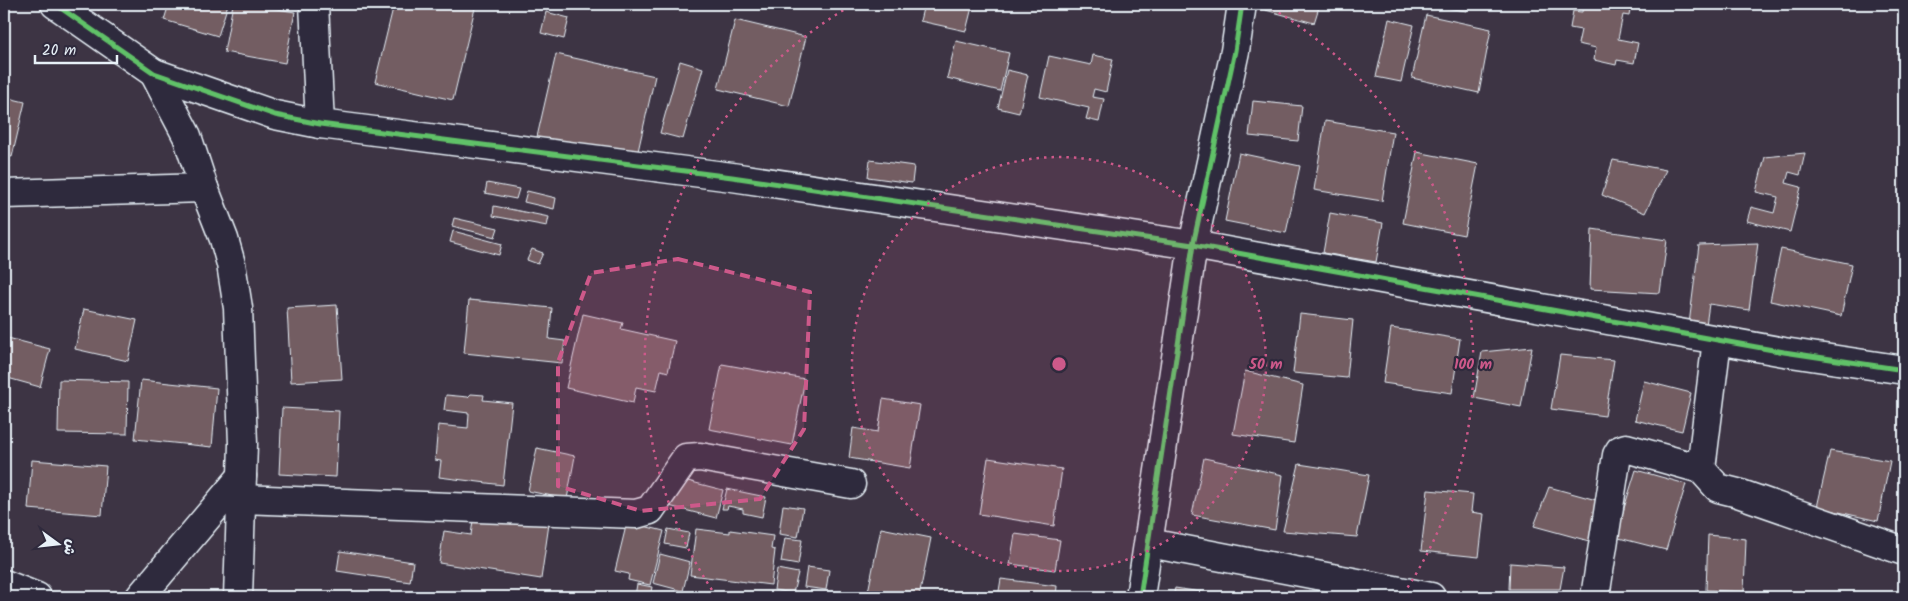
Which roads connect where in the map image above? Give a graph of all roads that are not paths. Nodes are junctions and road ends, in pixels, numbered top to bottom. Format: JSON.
{"nodes":[{"id":1,"x":55,"y":4,"type":"edge"},
{"id":2,"x":314,"y":4,"type":"edge"},
{"id":3,"x":1242,"y":4,"type":"edge"},
{"id":4,"x":154,"y":73,"type":"junction"},
{"id":5,"x":320,"y":124,"type":"junction"},
{"id":6,"x":204,"y":188,"type":"junction"},
{"id":7,"x":4,"y":194,"type":"edge"},
{"id":8,"x":1193,"y":245,"type":"junction"},
{"id":9,"x":1717,"y":340,"type":"junction"},
{"id":10,"x":1904,"y":370,"type":"edge"},
{"id":11,"x":1701,"y":469,"type":"junction"},
{"id":12,"x":851,"y":484,"type":"dead end"},
{"id":13,"x":242,"y":488,"type":"junction"},
{"id":14,"x":1148,"y":543,"type":"junction"},
{"id":15,"x":1904,"y":552,"type":"edge"},
{"id":16,"x":4,"y":584,"type":"edge"},
{"id":17,"x":37,"y":597,"type":"edge"},
{"id":18,"x":140,"y":597,"type":"edge"},
{"id":19,"x":238,"y":597,"type":"edge"},
{"id":20,"x":1140,"y":597,"type":"edge"},
{"id":21,"x":1431,"y":597,"type":"edge"},
{"id":22,"x":1595,"y":597,"type":"edge"}],
"edges":[{"from":1,"to":4,"type":"street"},
{"from":2,"to":5,"type":"street"},
{"from":3,"to":8,"type":"street"},
{"from":4,"to":5,"type":"street"},
{"from":4,"to":6,"type":"street"},
{"from":5,"to":8,"type":"street"},
{"from":6,"to":7,"type":"street"},
{"from":6,"to":13,"type":"street"},
{"from":8,"to":9,"type":"street"},
{"from":8,"to":14,"type":"street"},
{"from":9,"to":10,"type":"street"},
{"from":9,"to":11,"type":"street"},
{"from":11,"to":15,"type":"street"},
{"from":11,"to":22,"type":"street"},
{"from":12,"to":13,"type":"street"},
{"from":13,"to":18,"type":"street"},
{"from":13,"to":19,"type":"street"},
{"from":14,"to":20,"type":"street"},
{"from":14,"to":21,"type":"street"},
{"from":16,"to":17,"type":"street"}]}
